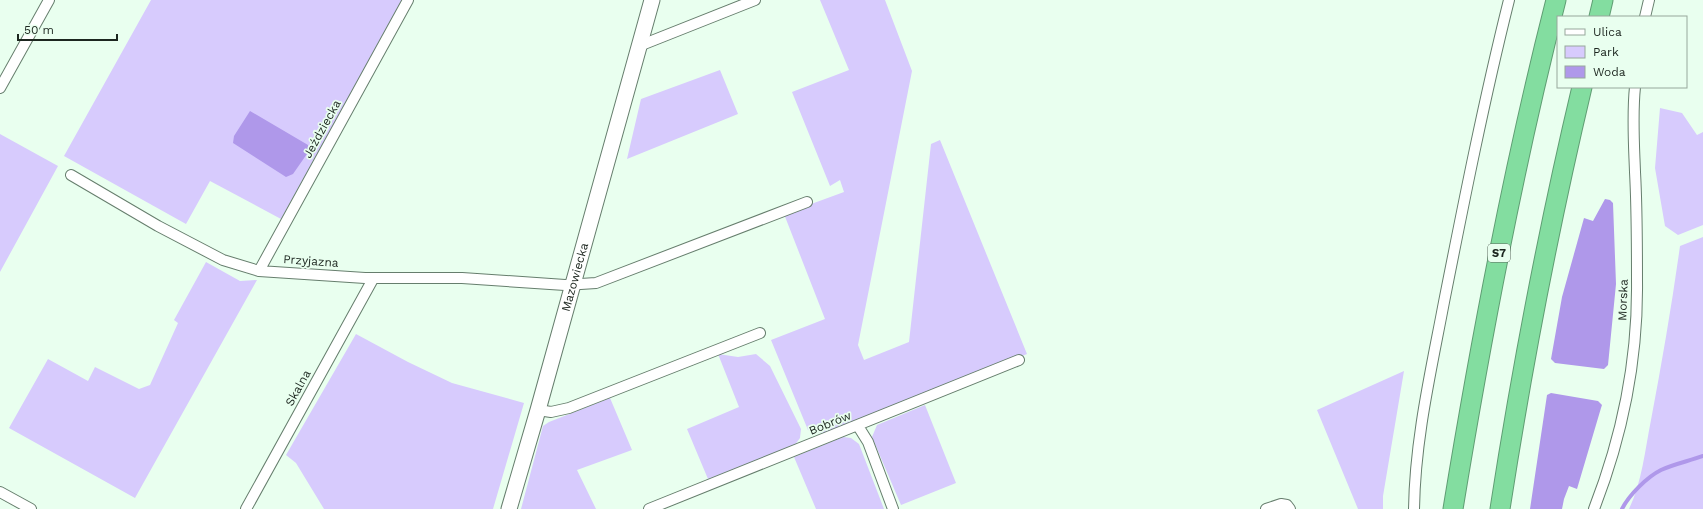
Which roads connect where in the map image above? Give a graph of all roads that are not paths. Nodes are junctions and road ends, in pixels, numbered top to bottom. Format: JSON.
{"nodes":[{"id":1,"x":49,"y":0,"type":"edge"},
{"id":2,"x":408,"y":0,"type":"edge"},
{"id":3,"x":652,"y":0,"type":"edge"},
{"id":4,"x":755,"y":0,"type":"edge"},
{"id":5,"x":1509,"y":0,"type":"edge"},
{"id":6,"x":1556,"y":0,"type":"edge"},
{"id":7,"x":1603,"y":0,"type":"edge"},
{"id":8,"x":1649,"y":0,"type":"edge"},
{"id":9,"x":1599,"y":16,"type":"edge"},
{"id":10,"x":1645,"y":16,"type":"edge"},
{"id":11,"x":639,"y":46,"type":"junction"},
{"id":12,"x":0,"y":88,"type":"edge"},
{"id":13,"x":1582,"y":88,"type":"edge"},
{"id":14,"x":1635,"y":88,"type":"edge"},
{"id":15,"x":71,"y":175,"type":"dead end"},
{"id":16,"x":807,"y":202,"type":"dead end"},
{"id":17,"x":259,"y":271,"type":"junction"},
{"id":18,"x":373,"y":278,"type":"junction"},
{"id":19,"x":572,"y":285,"type":"junction"},
{"id":20,"x":760,"y":333,"type":"dead end"},
{"id":21,"x":1019,"y":360,"type":"dead end"},
{"id":22,"x":538,"y":410,"type":"junction"},
{"id":23,"x":858,"y":426,"type":"junction"},
{"id":24,"x":0,"y":492,"type":"edge"},
{"id":25,"x":31,"y":509,"type":"edge"},
{"id":26,"x":246,"y":509,"type":"edge"},
{"id":27,"x":509,"y":509,"type":"edge"},
{"id":28,"x":649,"y":509,"type":"edge"},
{"id":29,"x":893,"y":509,"type":"edge"},
{"id":30,"x":1266,"y":509,"type":"edge"},
{"id":31,"x":1290,"y":509,"type":"edge"},
{"id":32,"x":1414,"y":509,"type":"edge"},
{"id":33,"x":1453,"y":509,"type":"edge"},
{"id":34,"x":1500,"y":509,"type":"edge"},
{"id":35,"x":1594,"y":509,"type":"edge"}],
"edges":[{"from":1,"to":12,"type":"street"},
{"from":2,"to":17,"type":"street","name":"Jeździecka"},
{"from":3,"to":11,"type":"street","name":"Mazowiecka"},
{"from":4,"to":11,"type":"street"},
{"from":5,"to":32,"type":"street"},
{"from":6,"to":33,"type":"highway","number":"S7"},
{"from":7,"to":9,"type":"highway"},
{"from":8,"to":10,"type":"street"},
{"from":11,"to":19,"type":"street","name":"Mazowiecka"},
{"from":13,"to":34,"type":"highway"},
{"from":14,"to":35,"type":"street","name":"Morska"},
{"from":15,"to":17,"type":"street","name":"Przyjazna"},
{"from":16,"to":19,"type":"street","name":"Przyjazna"},
{"from":17,"to":18,"type":"street","name":"Przyjazna"},
{"from":18,"to":19,"type":"street","name":"Przyjazna"},
{"from":18,"to":26,"type":"street","name":"Skalna"},
{"from":19,"to":22,"type":"street","name":"Mazowiecka"},
{"from":20,"to":22,"type":"street"},
{"from":21,"to":23,"type":"street","name":"Bobrów"},
{"from":22,"to":27,"type":"street","name":"Mazowiecka"},
{"from":23,"to":28,"type":"street","name":"Bobrów"},
{"from":23,"to":29,"type":"street"},
{"from":24,"to":25,"type":"street"},
{"from":30,"to":31,"type":"street"}]}
